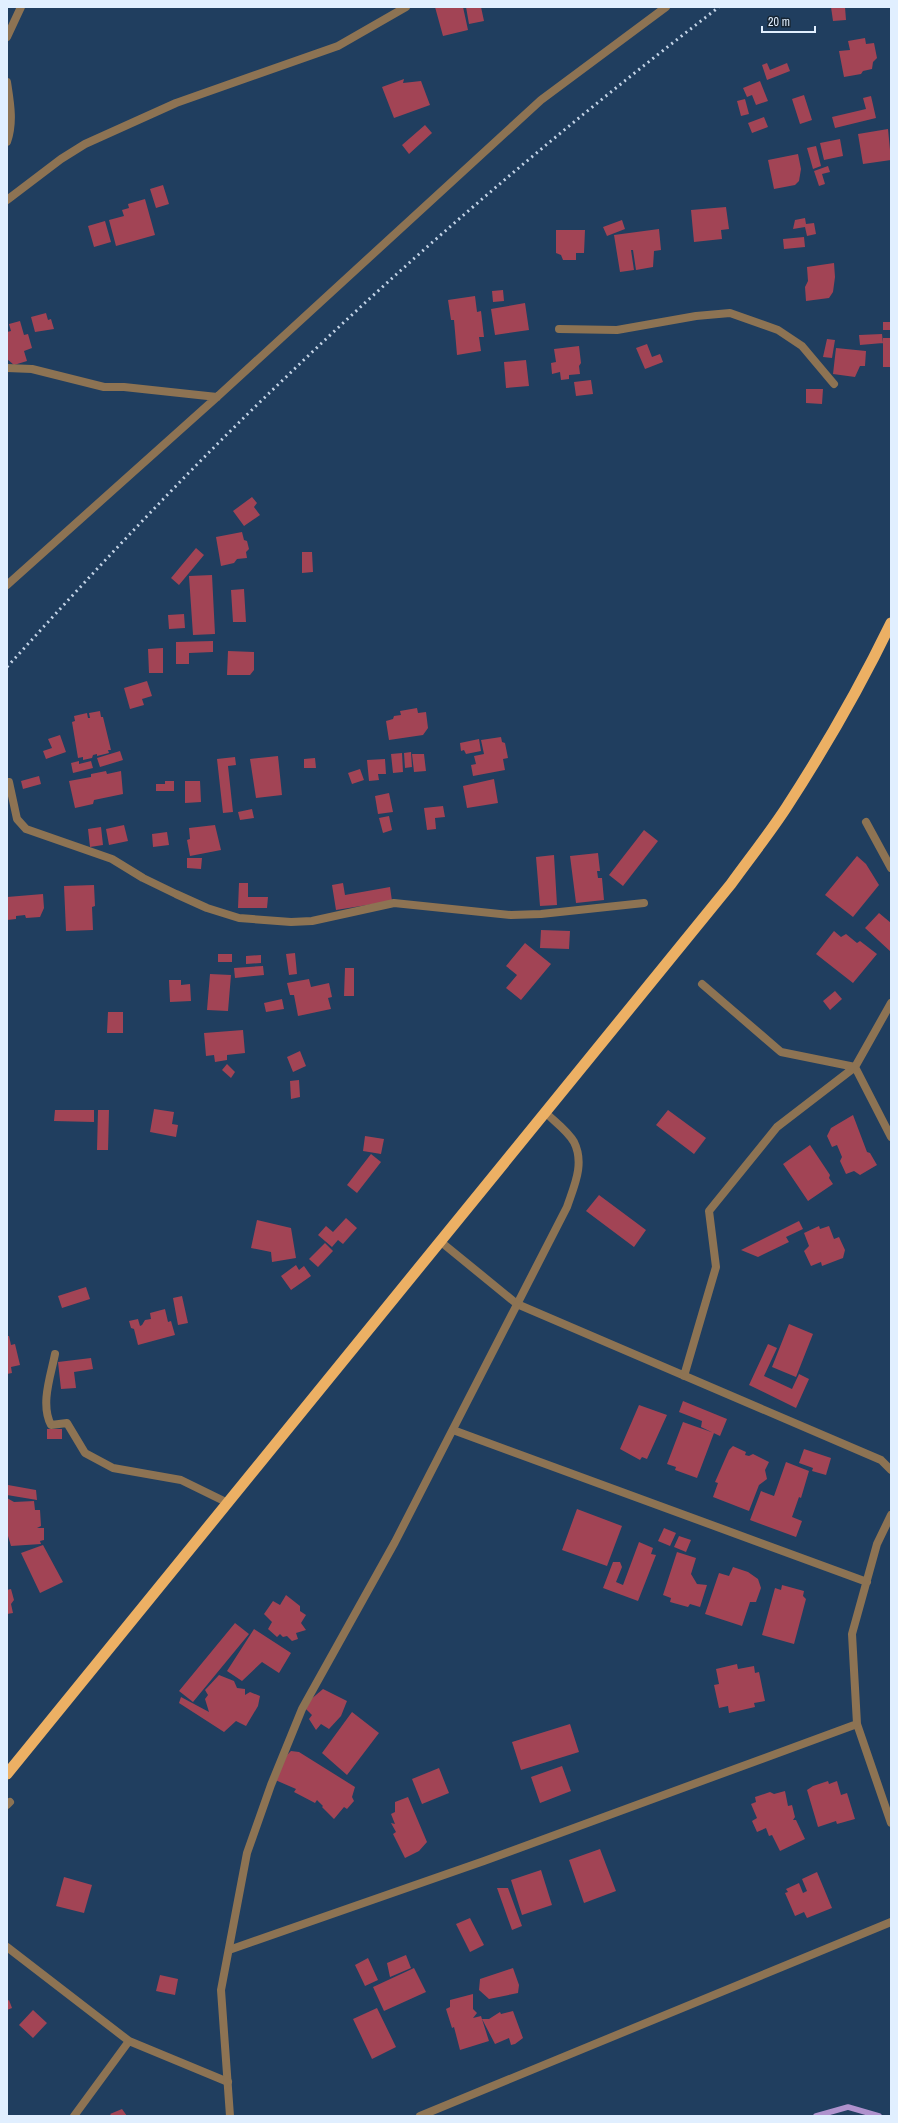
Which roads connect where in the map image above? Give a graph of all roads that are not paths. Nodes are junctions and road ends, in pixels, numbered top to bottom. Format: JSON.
{"nodes":[{"id":1,"x":21,"y":7,"type":"edge"},
{"id":2,"x":406,"y":7,"type":"edge"},
{"id":3,"x":666,"y":7,"type":"edge"},
{"id":4,"x":7,"y":37,"type":"edge"},
{"id":5,"x":7,"y":82,"type":"edge"},
{"id":6,"x":7,"y":142,"type":"edge"},
{"id":7,"x":7,"y":200,"type":"edge"},
{"id":8,"x":559,"y":329,"type":"dead end"},
{"id":9,"x":7,"y":368,"type":"edge"},
{"id":10,"x":834,"y":384,"type":"dead end"},
{"id":11,"x":218,"y":397,"type":"junction"},
{"id":12,"x":7,"y":585,"type":"edge"},
{"id":13,"x":891,"y":623,"type":"edge"},
{"id":14,"x":10,"y":782,"type":"dead end"},
{"id":15,"x":866,"y":822,"type":"dead end"},
{"id":16,"x":891,"y":868,"type":"edge"},
{"id":17,"x":644,"y":903,"type":"dead end"},
{"id":18,"x":702,"y":984,"type":"dead end"},
{"id":19,"x":891,"y":1003,"type":"edge"},
{"id":20,"x":855,"y":1067,"type":"junction"},
{"id":21,"x":546,"y":1112,"type":"junction"},
{"id":22,"x":891,"y":1137,"type":"edge"},
{"id":23,"x":441,"y":1242,"type":"junction"},
{"id":24,"x":518,"y":1304,"type":"junction"},
{"id":25,"x":55,"y":1354,"type":"dead end"},
{"id":26,"x":684,"y":1376,"type":"junction"},
{"id":27,"x":453,"y":1430,"type":"junction"},
{"id":28,"x":891,"y":1470,"type":"edge"},
{"id":29,"x":228,"y":1503,"type":"junction"},
{"id":30,"x":891,"y":1516,"type":"edge"},
{"id":31,"x":867,"y":1582,"type":"junction"},
{"id":32,"x":856,"y":1724,"type":"junction"},
{"id":33,"x":7,"y":1774,"type":"edge"},
{"id":34,"x":891,"y":1823,"type":"edge"},
{"id":35,"x":891,"y":1922,"type":"edge"},
{"id":36,"x":7,"y":1947,"type":"edge"},
{"id":37,"x":229,"y":1950,"type":"junction"},
{"id":38,"x":129,"y":2041,"type":"junction"},
{"id":39,"x":228,"y":2082,"type":"junction"},
{"id":40,"x":74,"y":2116,"type":"edge"},
{"id":41,"x":230,"y":2116,"type":"edge"},
{"id":42,"x":420,"y":2116,"type":"edge"}],
"edges":[{"from":1,"to":4,"type":"street"},
{"from":2,"to":7,"type":"street"},
{"from":3,"to":11,"type":"street"},
{"from":5,"to":6,"type":"street"},
{"from":8,"to":10,"type":"street"},
{"from":9,"to":11,"type":"street"},
{"from":11,"to":12,"type":"street"},
{"from":13,"to":21,"type":"highway"},
{"from":14,"to":17,"type":"street"},
{"from":15,"to":16,"type":"street"},
{"from":18,"to":20,"type":"street"},
{"from":19,"to":20,"type":"street"},
{"from":20,"to":22,"type":"street"},
{"from":20,"to":26,"type":"street"},
{"from":21,"to":23,"type":"highway"},
{"from":21,"to":24,"type":"street"},
{"from":23,"to":24,"type":"street"},
{"from":23,"to":29,"type":"highway"},
{"from":24,"to":26,"type":"street"},
{"from":24,"to":27,"type":"street"},
{"from":25,"to":29,"type":"street"},
{"from":26,"to":28,"type":"street"},
{"from":27,"to":31,"type":"street"},
{"from":27,"to":37,"type":"street"},
{"from":29,"to":33,"type":"highway"},
{"from":30,"to":31,"type":"street"},
{"from":31,"to":32,"type":"street"},
{"from":32,"to":34,"type":"street"},
{"from":32,"to":37,"type":"street"},
{"from":35,"to":42,"type":"street"},
{"from":36,"to":38,"type":"street"},
{"from":37,"to":39,"type":"street"},
{"from":38,"to":39,"type":"street"},
{"from":38,"to":40,"type":"street"},
{"from":39,"to":41,"type":"street"}]}
